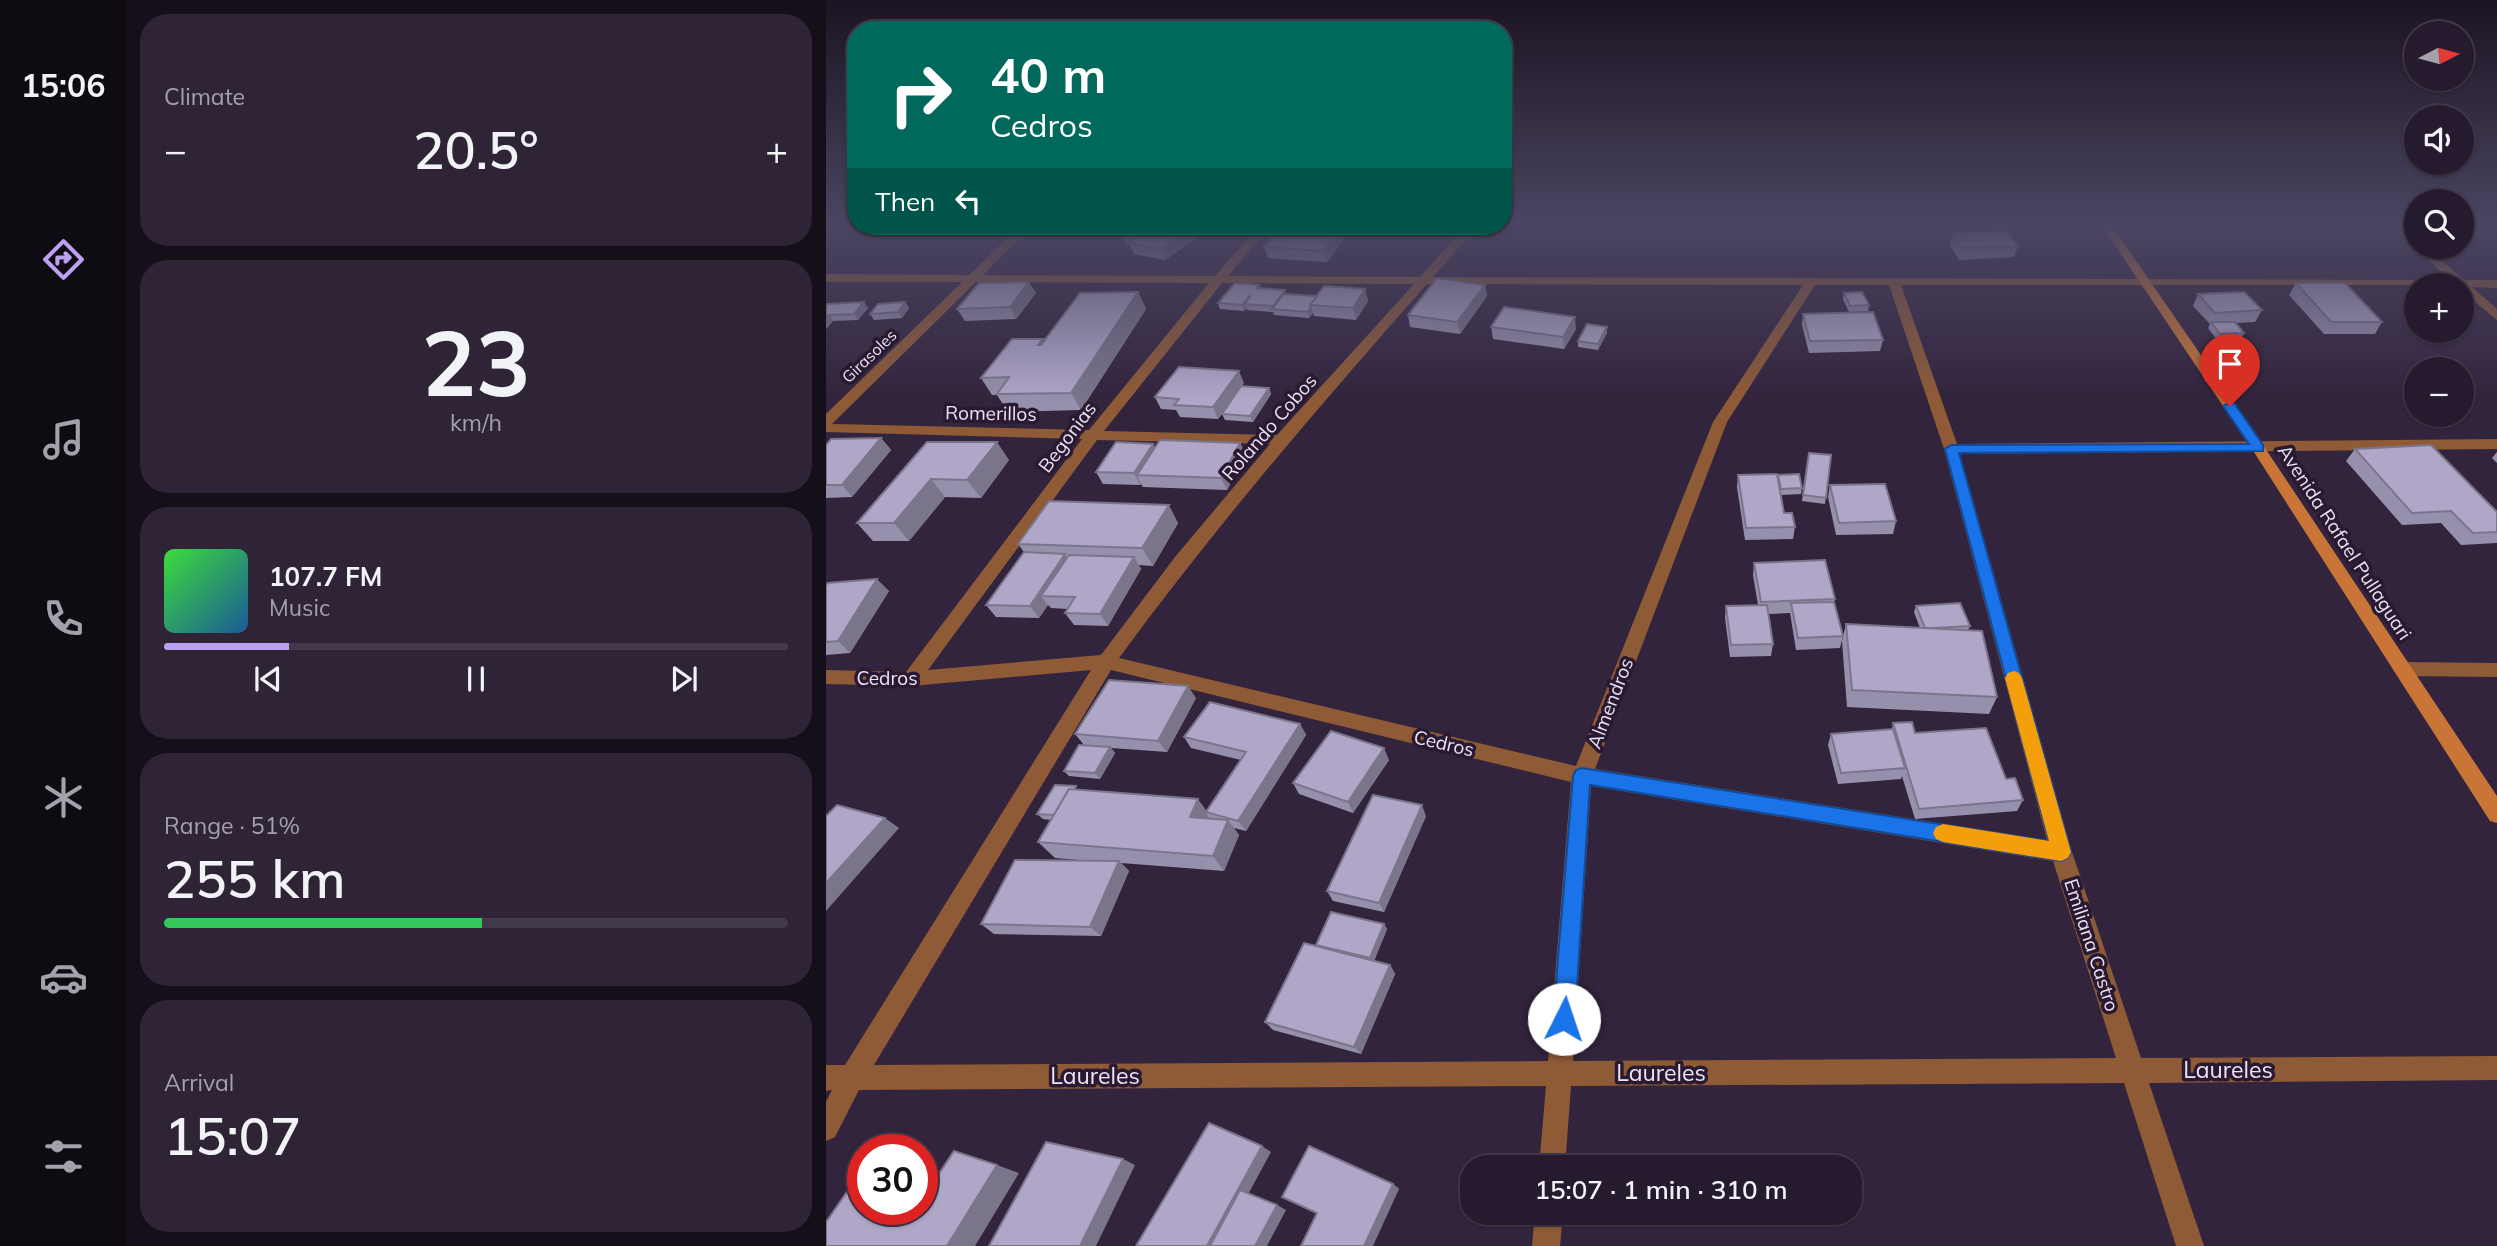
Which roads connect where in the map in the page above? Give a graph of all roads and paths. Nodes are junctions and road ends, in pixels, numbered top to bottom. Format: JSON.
{"nodes":[{"id":1,"x":968,"y":284,"type":"edge"},
{"id":2,"x":1212,"y":284,"type":"edge"},
{"id":3,"x":1422,"y":284,"type":"edge"},
{"id":4,"x":1809,"y":284,"type":"edge"},
{"id":5,"x":1894,"y":284,"type":"edge"},
{"id":6,"x":2146,"y":284,"type":"edge"},
{"id":7,"x":2474,"y":296,"type":"edge"},
{"id":8,"x":2497,"y":316,"type":"edge"},
{"id":9,"x":826,"y":422,"type":"edge"},
{"id":10,"x":826,"y":428,"type":"edge"},
{"id":11,"x":1092,"y":435,"type":"junction"},
{"id":12,"x":1281,"y":440,"type":"junction"},
{"id":13,"x":2497,"y":444,"type":"edge"},
{"id":14,"x":2258,"y":448,"type":"junction"},
{"id":15,"x":1951,"y":449,"type":"junction"},
{"id":16,"x":1106,"y":662,"type":"junction"},
{"id":17,"x":2402,"y":669,"type":"junction"},
{"id":18,"x":2497,"y":670,"type":"edge"},
{"id":19,"x":826,"y":677,"type":"edge"},
{"id":20,"x":911,"y":679,"type":"junction"},
{"id":21,"x":1582,"y":776,"type":"junction"},
{"id":22,"x":2497,"y":814,"type":"edge"},
{"id":23,"x":2061,"y":852,"type":"junction"},
{"id":24,"x":2497,"y":1069,"type":"edge"},
{"id":25,"x":2132,"y":1070,"type":"junction"},
{"id":26,"x":1560,"y":1073,"type":"junction"},
{"id":27,"x":826,"y":1078,"type":"edge"},
{"id":28,"x":852,"y":1078,"type":"junction"},
{"id":29,"x":826,"y":1128,"type":"edge"},
{"id":30,"x":1553,"y":1155,"type":"edge"},
{"id":31,"x":1548,"y":1225,"type":"edge"},
{"id":32,"x":1546,"y":1246,"type":"edge"},
{"id":33,"x":2189,"y":1246,"type":"edge"}],
"edges":[{"from":1,"to":9,"type":"street","name":"Girasoles"},
{"from":2,"to":11,"type":"street","name":"Begonias"},
{"from":3,"to":12,"type":"street","name":"Rolando Cobos"},
{"from":4,"to":21,"type":"street","name":"Almendros"},
{"from":5,"to":15,"type":"street","name":"Emiliana Castro"},
{"from":6,"to":14,"type":"street","name":"Avenida Rafael Pullaguari"},
{"from":7,"to":8,"type":"street"},
{"from":10,"to":11,"type":"street","name":"Romerillos"},
{"from":11,"to":12,"type":"street","name":"Romerillos"},
{"from":11,"to":20,"type":"street","name":"Begonias"},
{"from":12,"to":16,"type":"street","name":"Rolando Cobos"},
{"from":13,"to":14,"type":"street"},
{"from":14,"to":15,"type":"street"},
{"from":14,"to":17,"type":"street","name":"Avenida Rafael Pullaguari"},
{"from":15,"to":23,"type":"street","name":"Emiliana Castro"},
{"from":16,"to":20,"type":"street","name":"Cedros"},
{"from":16,"to":21,"type":"street","name":"Cedros"},
{"from":16,"to":28,"type":"street","name":"Rolando Cobos"},
{"from":17,"to":18,"type":"street"},
{"from":17,"to":22,"type":"street","name":"Avenida Rafael Pullaguari"},
{"from":19,"to":20,"type":"street","name":"Cedros"},
{"from":21,"to":23,"type":"street","name":"Cedros"},
{"from":21,"to":26,"type":"street","name":"Almendros"},
{"from":23,"to":25,"type":"street","name":"Emiliana Castro"},
{"from":24,"to":25,"type":"street","name":"Laureles"},
{"from":25,"to":26,"type":"street","name":"Laureles"},
{"from":25,"to":33,"type":"street","name":"Emiliana Castro"},
{"from":26,"to":28,"type":"street","name":"Laureles"},
{"from":26,"to":30,"type":"street","name":"Almendros"},
{"from":27,"to":28,"type":"street","name":"Laureles"},
{"from":28,"to":29,"type":"street","name":"Rolando Cobos"},
{"from":31,"to":32,"type":"street"}]}
